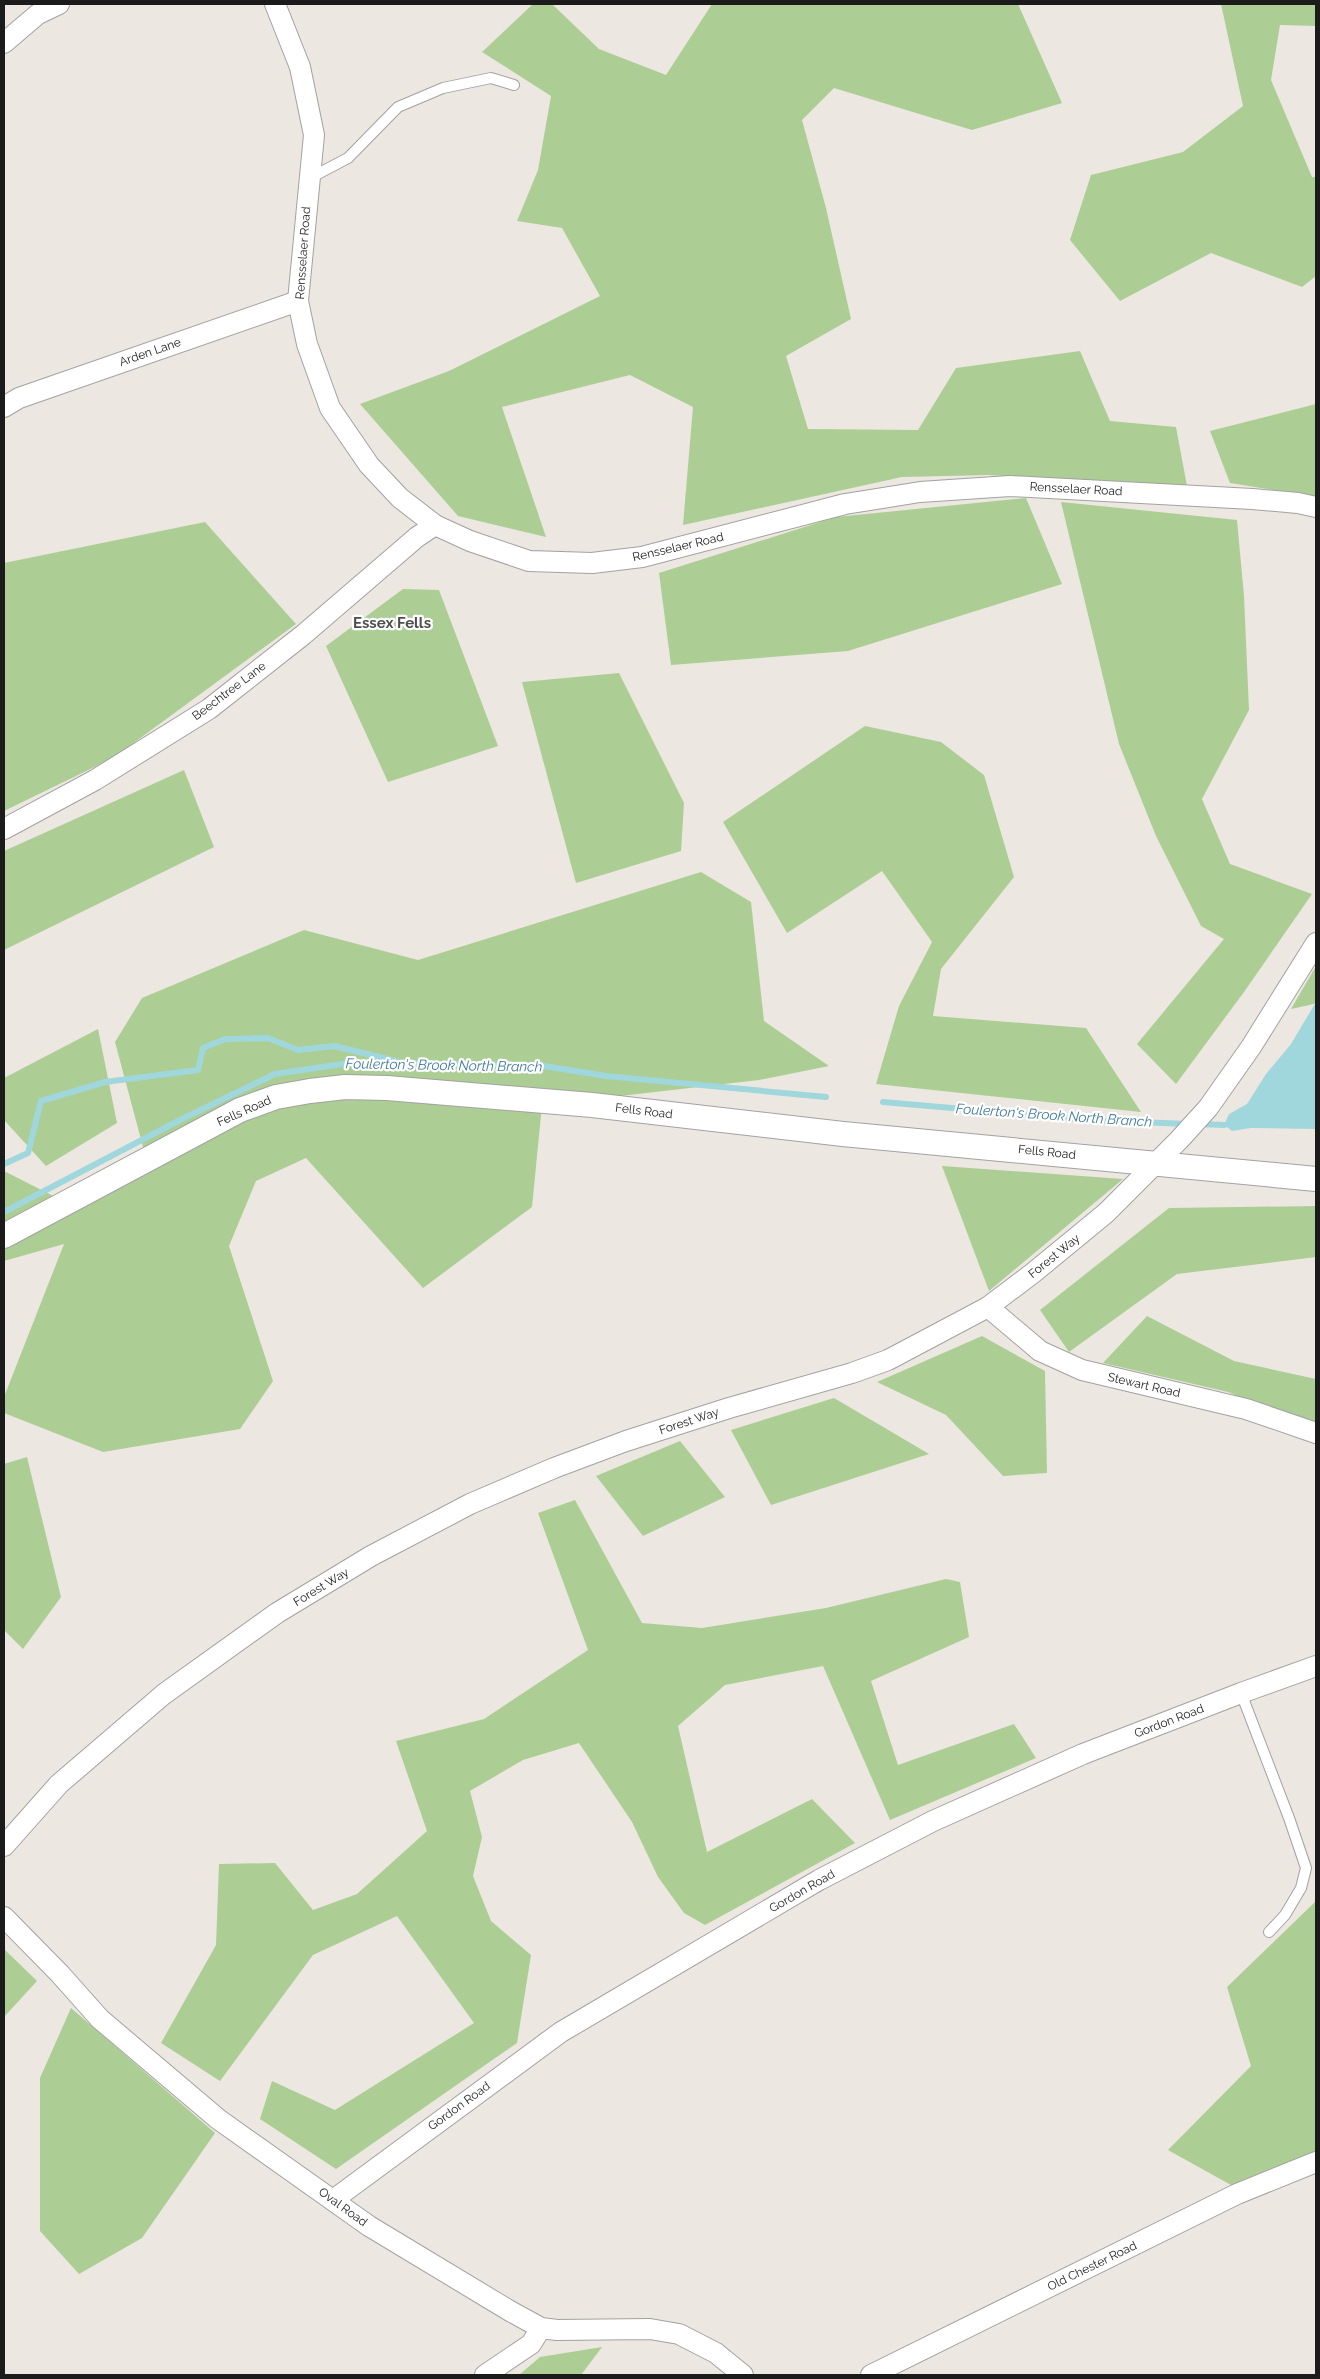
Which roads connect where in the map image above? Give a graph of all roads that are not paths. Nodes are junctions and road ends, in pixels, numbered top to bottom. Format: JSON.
{"nodes":[{"id":1,"x":59,"y":4,"type":"edge"},
{"id":2,"x":275,"y":4,"type":"edge"},
{"id":3,"x":4,"y":43,"type":"edge"},
{"id":4,"x":514,"y":85,"type":"dead end"},
{"id":5,"x":309,"y":178,"type":"junction"},
{"id":6,"x":298,"y":301,"type":"junction"},
{"id":7,"x":4,"y":407,"type":"edge"},
{"id":8,"x":1316,"y":507,"type":"edge"},
{"id":9,"x":435,"y":525,"type":"junction"},
{"id":10,"x":4,"y":829,"type":"edge"},
{"id":11,"x":1316,"y":943,"type":"edge"},
{"id":12,"x":1157,"y":1164,"type":"junction"},
{"id":13,"x":1316,"y":1179,"type":"edge"},
{"id":14,"x":4,"y":1236,"type":"edge"},
{"id":15,"x":988,"y":1307,"type":"junction"},
{"id":16,"x":1316,"y":1433,"type":"edge"},
{"id":17,"x":1316,"y":1666,"type":"edge"},
{"id":18,"x":1241,"y":1693,"type":"junction"},
{"id":19,"x":4,"y":1846,"type":"edge"},
{"id":20,"x":4,"y":1917,"type":"edge"},
{"id":21,"x":1269,"y":1932,"type":"dead end"},
{"id":22,"x":1316,"y":2162,"type":"edge"},
{"id":23,"x":332,"y":2200,"type":"junction"},
{"id":24,"x":541,"y":2328,"type":"junction"},
{"id":25,"x":485,"y":2375,"type":"edge"},
{"id":26,"x":743,"y":2375,"type":"edge"},
{"id":27,"x":871,"y":2375,"type":"edge"}],
"edges":[{"from":1,"to":3,"type":"street"},
{"from":2,"to":5,"type":"street","name":"Rensselaer Road"},
{"from":4,"to":5,"type":"lane"},
{"from":5,"to":6,"type":"street","name":"Rensselaer Road"},
{"from":6,"to":7,"type":"street","name":"Arden Lane"},
{"from":6,"to":9,"type":"street","name":"Rensselaer Road"},
{"from":8,"to":9,"type":"street","name":"Rensselaer Road"},
{"from":9,"to":10,"type":"street","name":"Beechtree Lane"},
{"from":11,"to":12,"type":"street","name":"Forest Way"},
{"from":12,"to":13,"type":"street","name":"Fells Road"},
{"from":12,"to":14,"type":"street","name":"Fells Road"},
{"from":12,"to":15,"type":"street","name":"Forest Way"},
{"from":15,"to":16,"type":"street","name":"Stewart Road"},
{"from":15,"to":19,"type":"street","name":"Forest Way"},
{"from":17,"to":18,"type":"street","name":"Gordon Road"},
{"from":18,"to":21,"type":"lane"},
{"from":18,"to":23,"type":"street","name":"Gordon Road"},
{"from":20,"to":23,"type":"street","name":"Oval Road"},
{"from":22,"to":27,"type":"street","name":"Old Chester Road"},
{"from":23,"to":24,"type":"street","name":"Oval Road"},
{"from":24,"to":25,"type":"street"},
{"from":24,"to":26,"type":"street","name":"Oval Road"}]}
